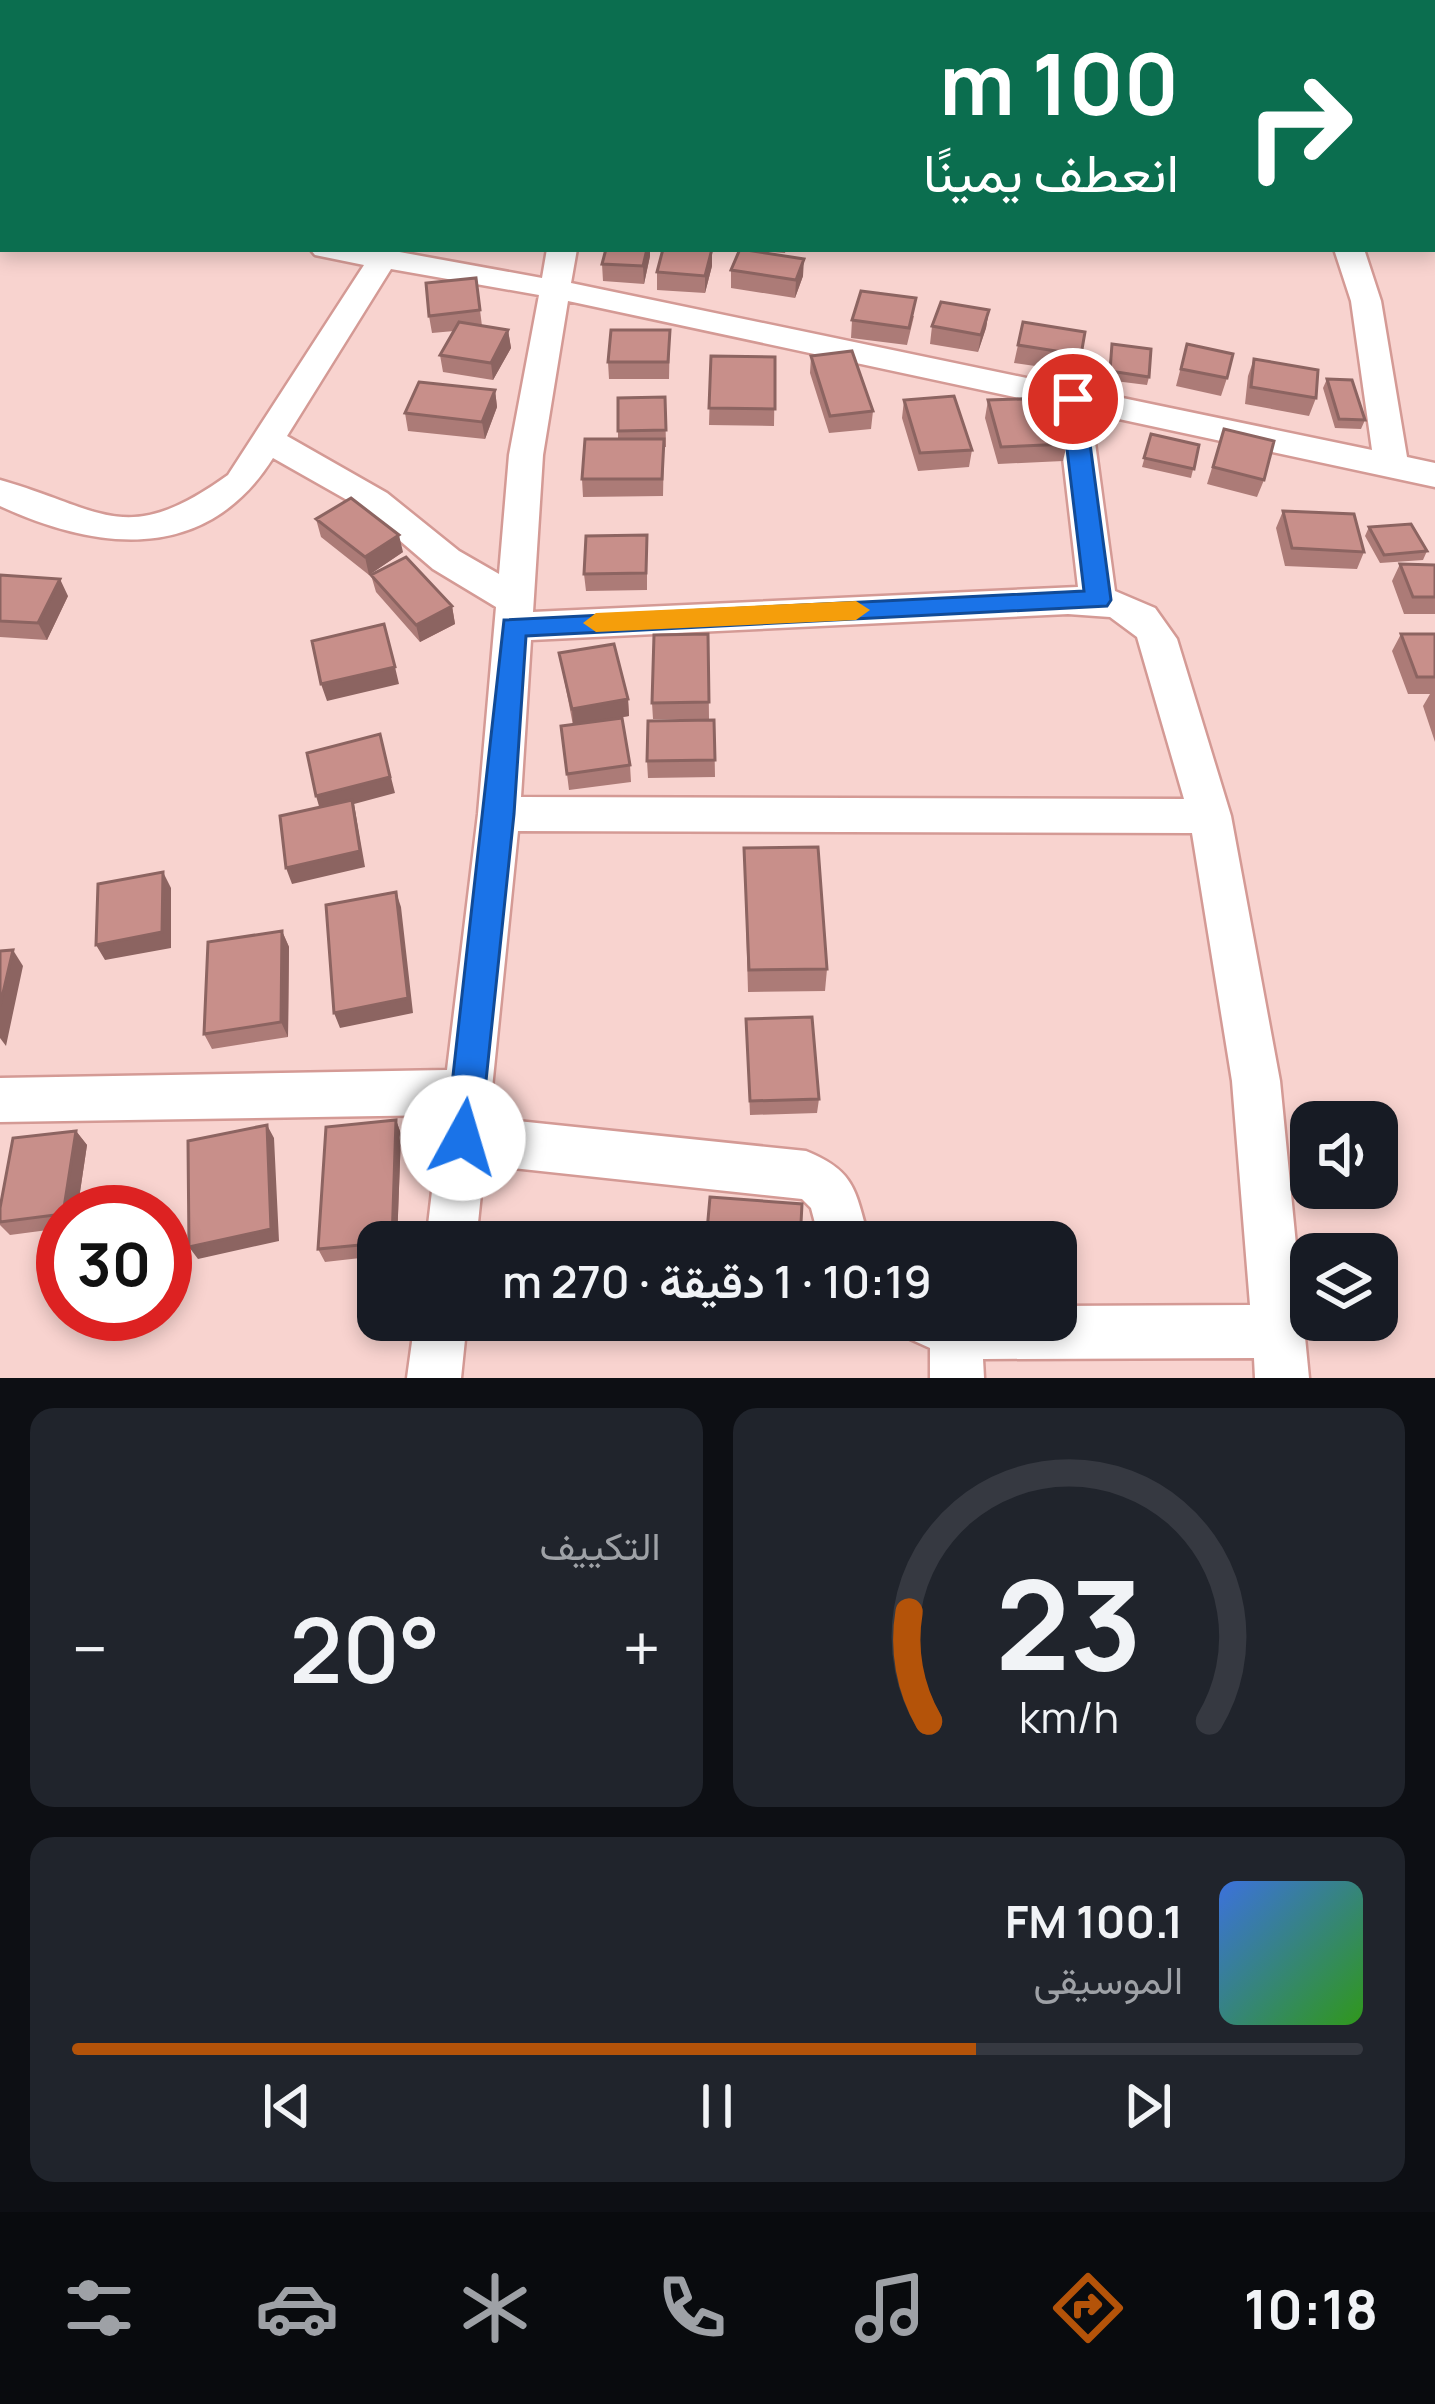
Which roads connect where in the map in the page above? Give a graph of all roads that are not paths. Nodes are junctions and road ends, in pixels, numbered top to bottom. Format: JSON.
{"nodes":[{"id":1,"x":345,"y":252,"type":"edge"},
{"id":2,"x":1350,"y":252,"type":"edge"},
{"id":3,"x":383,"y":258,"type":"junction"},
{"id":4,"x":558,"y":269,"type":"edge"},
{"id":5,"x":1073,"y":399,"type":"junction"},
{"id":6,"x":267,"y":440,"type":"junction"},
{"id":7,"x":1391,"y":466,"type":"junction"},
{"id":8,"x":1434,"y":476,"type":"edge"},
{"id":9,"x":0,"y":492,"type":"edge"},
{"id":10,"x":1098,"y":600,"type":"junction"},
{"id":11,"x":514,"y":614,"type":"junction"},
{"id":12,"x":499,"y":814,"type":"junction"},
{"id":13,"x":1210,"y":816,"type":"junction"},
{"id":14,"x":0,"y":1100,"type":"edge"},
{"id":15,"x":465,"y":1115,"type":"junction"},
{"id":16,"x":453,"y":1221,"type":"edge"},
{"id":17,"x":839,"y":1221,"type":"edge"},
{"id":18,"x":438,"y":1341,"type":"edge"},
{"id":19,"x":947,"y":1344,"type":"edge"},
{"id":20,"x":1281,"y":1354,"type":"edge"},
{"id":21,"x":434,"y":1378,"type":"edge"}],
"edges":[{"from":1,"to":3,"type":"street"},
{"from":2,"to":7,"type":"street"},
{"from":3,"to":4,"type":"street"},
{"from":3,"to":6,"type":"street"},
{"from":4,"to":5,"type":"street"},
{"from":4,"to":11,"type":"street"},
{"from":5,"to":7,"type":"street"},
{"from":5,"to":10,"type":"street"},
{"from":6,"to":9,"type":"street"},
{"from":6,"to":11,"type":"street"},
{"from":7,"to":8,"type":"street"},
{"from":10,"to":11,"type":"street"},
{"from":10,"to":13,"type":"street"},
{"from":11,"to":12,"type":"street"},
{"from":12,"to":13,"type":"street"},
{"from":12,"to":15,"type":"street"},
{"from":13,"to":20,"type":"street"},
{"from":14,"to":15,"type":"street"},
{"from":15,"to":16,"type":"street"},
{"from":15,"to":17,"type":"street"},
{"from":18,"to":21,"type":"street"},
{"from":19,"to":20,"type":"street"}]}
